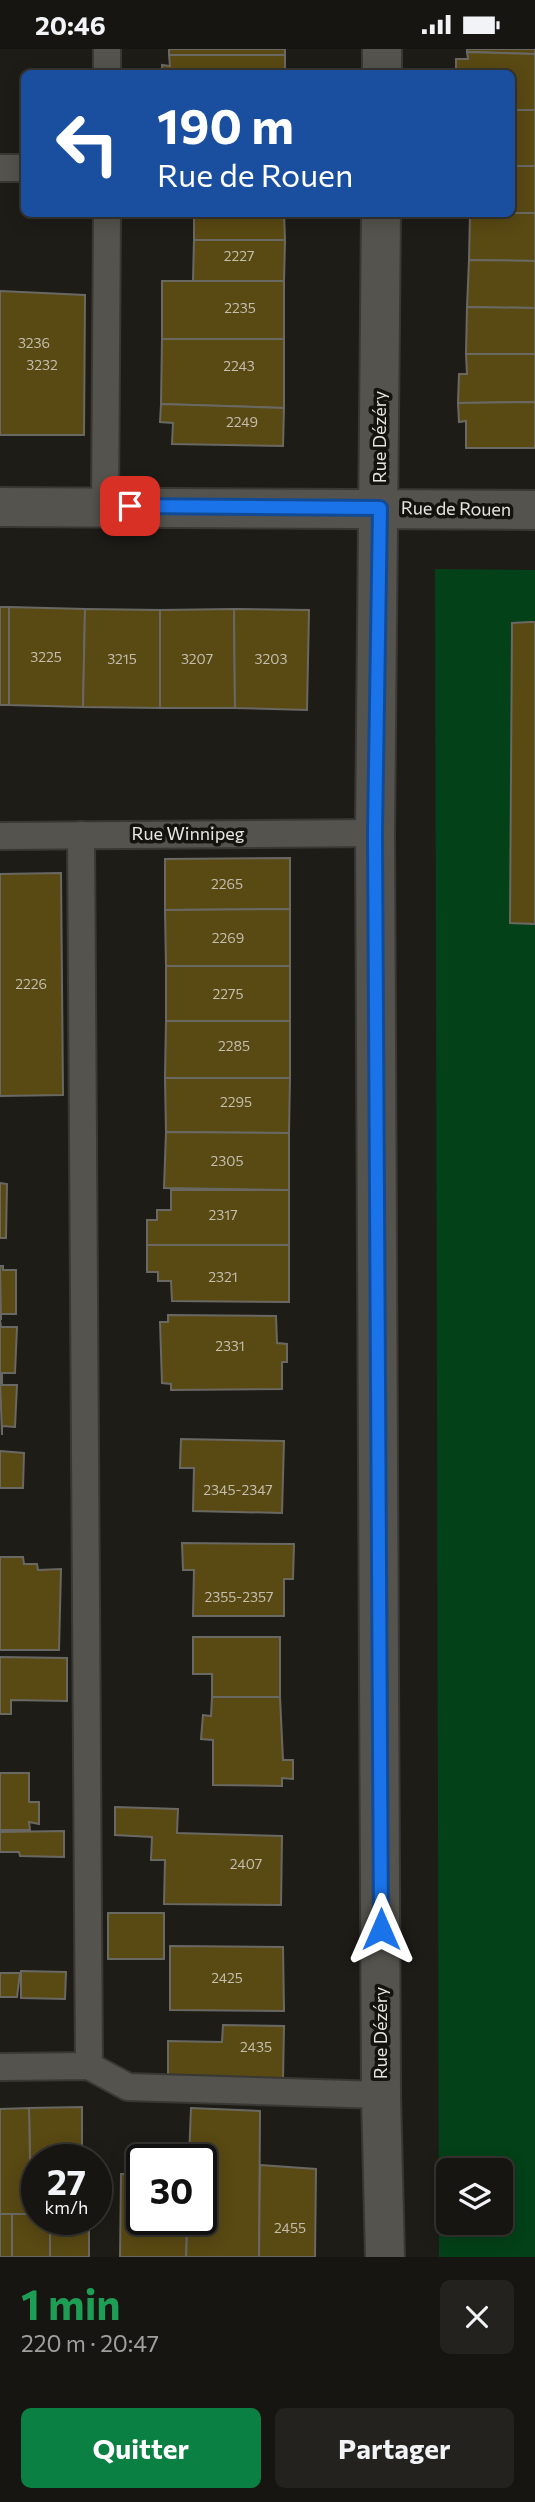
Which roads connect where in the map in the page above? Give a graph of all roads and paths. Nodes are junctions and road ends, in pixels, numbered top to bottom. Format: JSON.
{"nodes":[{"id":1,"x":107,"y":49,"type":"edge"},
{"id":2,"x":383,"y":49,"type":"edge"},
{"id":3,"x":107,"y":70,"type":"edge"},
{"id":4,"x":382,"y":70,"type":"edge"},
{"id":5,"x":0,"y":168,"type":"edge"},
{"id":6,"x":21,"y":168,"type":"edge"},
{"id":7,"x":107,"y":217,"type":"edge"},
{"id":8,"x":381,"y":217,"type":"edge"},
{"id":9,"x":0,"y":506,"type":"edge"},
{"id":10,"x":105,"y":506,"type":"junction"},
{"id":11,"x":380,"y":508,"type":"junction"},
{"id":12,"x":535,"y":510,"type":"edge"},
{"id":13,"x":375,"y":833,"type":"junction"},
{"id":14,"x":81,"y":835,"type":"junction"},
{"id":15,"x":0,"y":836,"type":"edge"},
{"id":16,"x":89,"y":2066,"type":"junction"},
{"id":17,"x":0,"y":2067,"type":"edge"},
{"id":18,"x":382,"y":2095,"type":"junction"},
{"id":19,"x":384,"y":2257,"type":"edge"}],
"edges":[{"from":1,"to":3,"type":"lane"},
{"from":2,"to":4,"type":"street"},
{"from":5,"to":6,"type":"lane"},
{"from":7,"to":10,"type":"lane"},
{"from":8,"to":11,"type":"street","name":"Rue Dézéry"},
{"from":9,"to":10,"type":"street","name":"Rue de Rouen"},
{"from":10,"to":11,"type":"street","name":"Rue de Rouen"},
{"from":11,"to":12,"type":"street","name":"Rue de Rouen"},
{"from":11,"to":13,"type":"street","name":"Rue Dézéry"},
{"from":13,"to":14,"type":"lane","name":"Rue Winnipeg"},
{"from":13,"to":18,"type":"street","name":"Rue Dézéry"},
{"from":14,"to":15,"type":"lane","name":"Rue Winnipeg"},
{"from":14,"to":16,"type":"lane"},
{"from":16,"to":17,"type":"lane"},
{"from":16,"to":18,"type":"lane"},
{"from":18,"to":19,"type":"street","name":"Rue Dézéry"}]}
